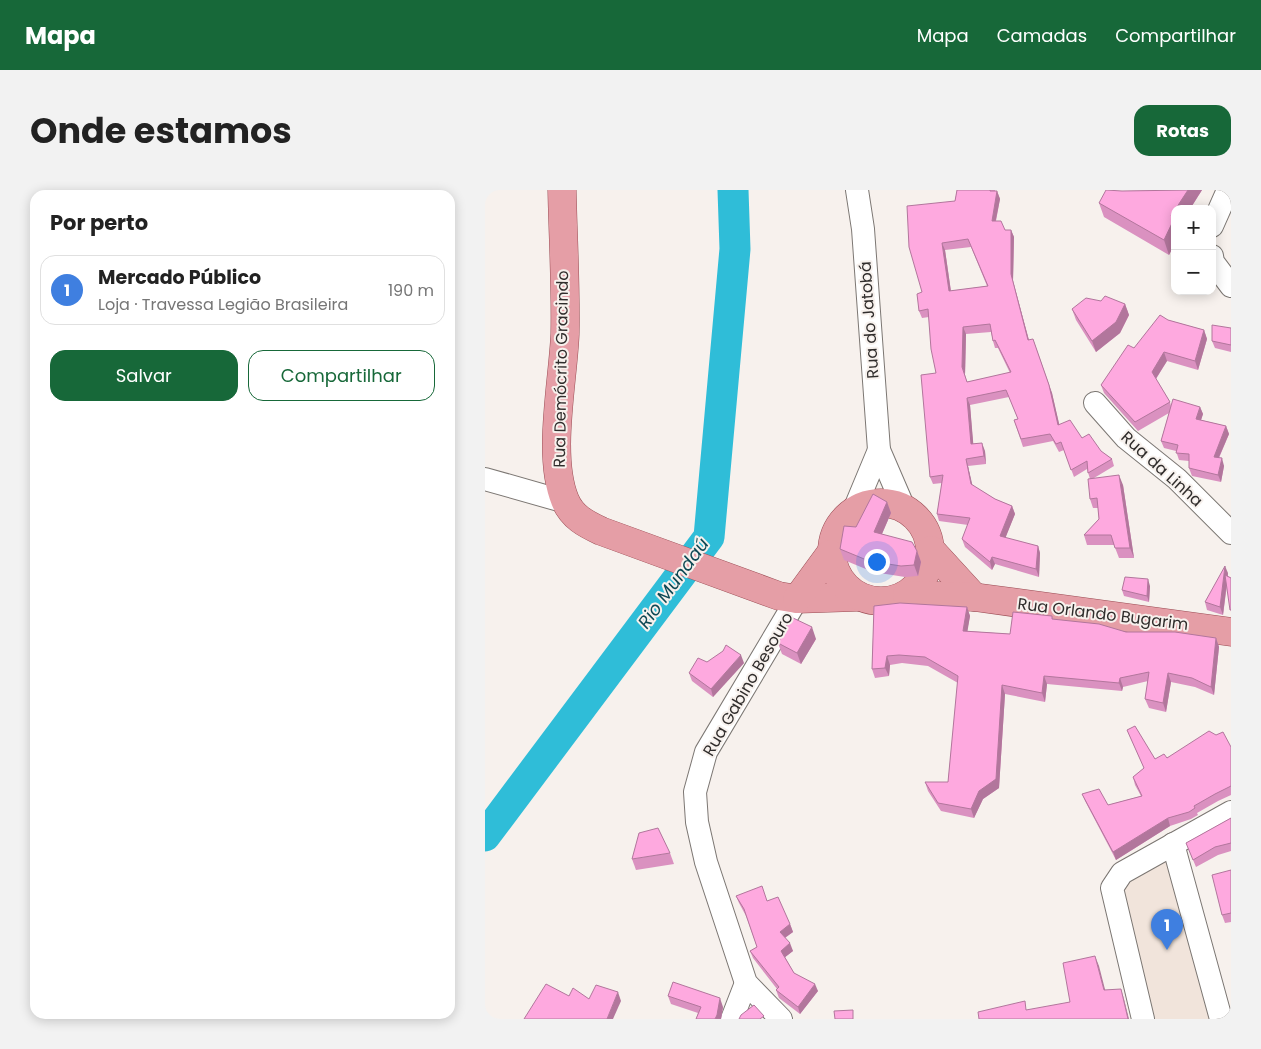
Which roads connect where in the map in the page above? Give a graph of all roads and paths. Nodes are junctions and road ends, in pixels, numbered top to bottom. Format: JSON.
{"nodes":[{"id":1,"x":562,"y":190,"type":"edge"},
{"id":2,"x":857,"y":190,"type":"edge"},
{"id":3,"x":1228,"y":190,"type":"edge"},
{"id":4,"x":1216,"y":217,"type":"edge"},
{"id":5,"x":1216,"y":266,"type":"edge"},
{"id":6,"x":1231,"y":286,"type":"edge"},
{"id":7,"x":1095,"y":403,"type":"dead end"},
{"id":8,"x":879,"y":450,"type":"junction"},
{"id":9,"x":485,"y":479,"type":"edge"},
{"id":10,"x":566,"y":502,"type":"junction"},
{"id":11,"x":904,"y":508,"type":"junction"},
{"id":12,"x":854,"y":510,"type":"junction"},
{"id":13,"x":1231,"y":533,"type":"edge"},
{"id":14,"x":931,"y":550,"type":"junction"},
{"id":15,"x":830,"y":554,"type":"junction"},
{"id":16,"x":907,"y":595,"type":"junction"},
{"id":17,"x":788,"y":597,"type":"junction"},
{"id":18,"x":857,"y":597,"type":"junction"},
{"id":19,"x":974,"y":597,"type":"junction"},
{"id":20,"x":1231,"y":632,"type":"edge"},
{"id":21,"x":1231,"y":812,"type":"edge"},
{"id":22,"x":1173,"y":844,"type":"junction"},
{"id":23,"x":747,"y":983,"type":"junction"},
{"id":24,"x":732,"y":1019,"type":"edge"},
{"id":25,"x":781,"y":1019,"type":"edge"},
{"id":26,"x":1143,"y":1019,"type":"edge"},
{"id":27,"x":1221,"y":1019,"type":"edge"}],
"edges":[{"from":1,"to":10,"type":"main road","name":"Rua Demócrito Gracindo"},
{"from":2,"to":8,"type":"street","name":"Rua do Jatobá"},
{"from":3,"to":4,"type":"street"},
{"from":5,"to":6,"type":"street"},
{"from":7,"to":13,"type":"street","name":"Rua da Linha"},
{"from":8,"to":11,"type":"street","name":"Rua do Jatobá"},
{"from":8,"to":12,"type":"street","name":"Rua do Jatobá"},
{"from":9,"to":10,"type":"street"},
{"from":10,"to":17,"type":"main road","name":"Rua Demócrito Gracindo"},
{"from":11,"to":12,"type":"main road"},
{"from":11,"to":14,"type":"main road"},
{"from":12,"to":15,"type":"main road"},
{"from":14,"to":16,"type":"main road"},
{"from":14,"to":19,"type":"main road"},
{"from":15,"to":17,"type":"main road"},
{"from":15,"to":18,"type":"main road"},
{"from":16,"to":18,"type":"main road"},
{"from":16,"to":19,"type":"main road","name":"Rua Orlando Bugarim"},
{"from":17,"to":18,"type":"main road","name":"Rua Demócrito Gracindo"},
{"from":17,"to":23,"type":"street","name":"Rua Gabino Besouro"},
{"from":19,"to":20,"type":"main road","name":"Rua Orlando Bugarim"},
{"from":21,"to":22,"type":"street"},
{"from":22,"to":26,"type":"street"},
{"from":22,"to":27,"type":"street"},
{"from":23,"to":24,"type":"street"},
{"from":23,"to":25,"type":"street","name":"Rua Gabino Besouro"}]}
